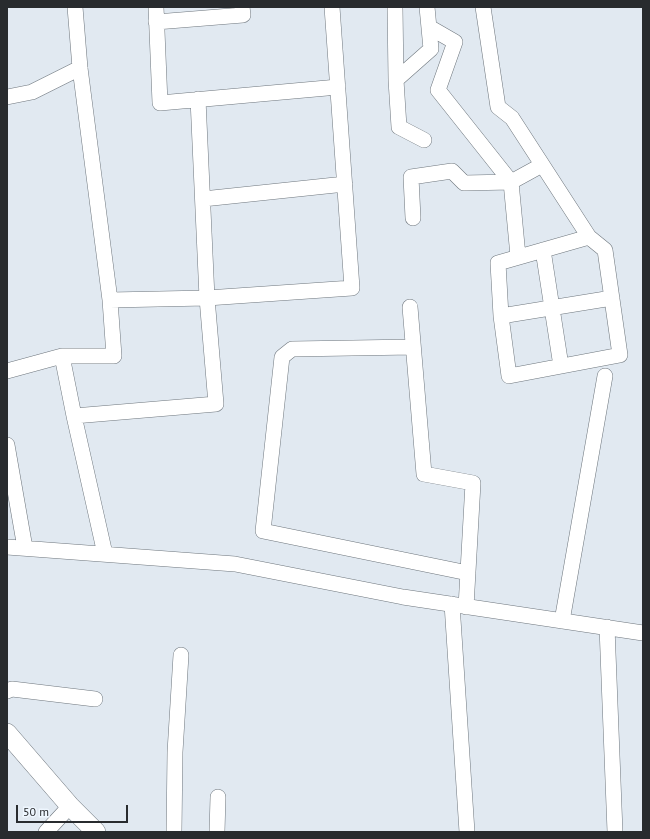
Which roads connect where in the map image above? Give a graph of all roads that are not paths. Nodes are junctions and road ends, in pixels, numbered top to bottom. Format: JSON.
{"nodes":[{"id":1,"x":75,"y":7,"type":"edge"},
{"id":2,"x":156,"y":7,"type":"edge"},
{"id":3,"x":242,"y":7,"type":"edge"},
{"id":4,"x":332,"y":7,"type":"edge"},
{"id":5,"x":395,"y":7,"type":"edge"},
{"id":6,"x":427,"y":7,"type":"edge"},
{"id":7,"x":474,"y":7,"type":"edge"},
{"id":8,"x":483,"y":7,"type":"edge"},
{"id":9,"x":156,"y":22,"type":"junction"},
{"id":10,"x":429,"y":27,"type":"junction"},
{"id":11,"x":80,"y":68,"type":"junction"},
{"id":12,"x":396,"y":80,"type":"junction"},
{"id":13,"x":338,"y":87,"type":"junction"},
{"id":14,"x":7,"y":97,"type":"edge"},
{"id":15,"x":198,"y":99,"type":"junction"},
{"id":16,"x":498,"y":107,"type":"junction"},
{"id":17,"x":424,"y":140,"type":"dead end"},
{"id":18,"x":542,"y":166,"type":"junction"},
{"id":19,"x":512,"y":182,"type":"junction"},
{"id":20,"x":345,"y":184,"type":"junction"},
{"id":21,"x":203,"y":199,"type":"junction"},
{"id":22,"x":413,"y":218,"type":"dead end"},
{"id":23,"x":589,"y":238,"type":"junction"},
{"id":24,"x":543,"y":250,"type":"junction"},
{"id":25,"x":518,"y":256,"type":"junction"},
{"id":26,"x":208,"y":298,"type":"junction"},
{"id":27,"x":612,"y":298,"type":"junction"},
{"id":28,"x":110,"y":300,"type":"junction"},
{"id":29,"x":410,"y":307,"type":"dead end"},
{"id":30,"x":552,"y":308,"type":"junction"},
{"id":31,"x":501,"y":316,"type":"junction"},
{"id":32,"x":413,"y":347,"type":"junction"},
{"id":33,"x":62,"y":356,"type":"junction"},
{"id":34,"x":561,"y":366,"type":"junction"},
{"id":35,"x":7,"y":371,"type":"edge"},
{"id":36,"x":605,"y":376,"type":"dead end"},
{"id":37,"x":74,"y":416,"type":"junction"},
{"id":38,"x":7,"y":445,"type":"edge"},
{"id":39,"x":7,"y":547,"type":"edge"},
{"id":40,"x":25,"y":548,"type":"junction"},
{"id":41,"x":105,"y":554,"type":"junction"},
{"id":42,"x":468,"y":573,"type":"junction"},
{"id":43,"x":459,"y":605,"type":"junction"},
{"id":44,"x":562,"y":621,"type":"junction"},
{"id":45,"x":607,"y":627,"type":"junction"},
{"id":46,"x":643,"y":633,"type":"edge"},
{"id":47,"x":181,"y":655,"type":"dead end"},
{"id":48,"x":7,"y":691,"type":"edge"},
{"id":49,"x":95,"y":699,"type":"dead end"},
{"id":50,"x":7,"y":733,"type":"edge"},
{"id":51,"x":218,"y":797,"type":"dead end"},
{"id":52,"x":70,"y":806,"type":"junction"},
{"id":53,"x":46,"y":832,"type":"edge"},
{"id":54,"x":96,"y":832,"type":"edge"},
{"id":55,"x":174,"y":832,"type":"edge"},
{"id":56,"x":216,"y":832,"type":"edge"},
{"id":57,"x":467,"y":832,"type":"edge"},
{"id":58,"x":615,"y":832,"type":"edge"}],
"edges":[{"from":1,"to":11,"type":"street"},
{"from":2,"to":9,"type":"street"},
{"from":3,"to":9,"type":"street"},
{"from":4,"to":13,"type":"street"},
{"from":5,"to":12,"type":"street"},
{"from":6,"to":10,"type":"street"},
{"from":7,"to":16,"type":"street"},
{"from":8,"to":16,"type":"street"},
{"from":9,"to":15,"type":"street"},
{"from":10,"to":12,"type":"street"},
{"from":10,"to":19,"type":"street"},
{"from":11,"to":14,"type":"street"},
{"from":11,"to":28,"type":"street"},
{"from":12,"to":17,"type":"street"},
{"from":13,"to":15,"type":"street"},
{"from":13,"to":20,"type":"street"},
{"from":15,"to":21,"type":"street"},
{"from":16,"to":18,"type":"street"},
{"from":18,"to":19,"type":"street"},
{"from":18,"to":23,"type":"street"},
{"from":19,"to":22,"type":"street"},
{"from":19,"to":25,"type":"street"},
{"from":20,"to":21,"type":"street"},
{"from":20,"to":26,"type":"street"},
{"from":21,"to":26,"type":"street"},
{"from":23,"to":24,"type":"street"},
{"from":23,"to":27,"type":"street"},
{"from":24,"to":25,"type":"street"},
{"from":24,"to":30,"type":"street"},
{"from":25,"to":31,"type":"street"},
{"from":26,"to":28,"type":"street"},
{"from":26,"to":37,"type":"street"},
{"from":27,"to":30,"type":"street"},
{"from":27,"to":34,"type":"street"},
{"from":28,"to":33,"type":"street"},
{"from":29,"to":32,"type":"street"},
{"from":30,"to":31,"type":"street"},
{"from":30,"to":34,"type":"street"},
{"from":31,"to":34,"type":"street"},
{"from":32,"to":42,"type":"street"},
{"from":32,"to":42,"type":"street"},
{"from":33,"to":35,"type":"street"},
{"from":33,"to":37,"type":"street"},
{"from":36,"to":44,"type":"street"},
{"from":37,"to":41,"type":"street"},
{"from":38,"to":40,"type":"street"},
{"from":39,"to":40,"type":"street"},
{"from":40,"to":41,"type":"street"},
{"from":41,"to":43,"type":"street"},
{"from":42,"to":43,"type":"street"},
{"from":43,"to":44,"type":"street"},
{"from":43,"to":57,"type":"street"},
{"from":44,"to":45,"type":"street"},
{"from":45,"to":46,"type":"street"},
{"from":45,"to":58,"type":"street"},
{"from":47,"to":55,"type":"street"},
{"from":48,"to":49,"type":"street"},
{"from":50,"to":52,"type":"street"},
{"from":51,"to":56,"type":"street"},
{"from":52,"to":53,"type":"street"},
{"from":52,"to":54,"type":"street"}]}
